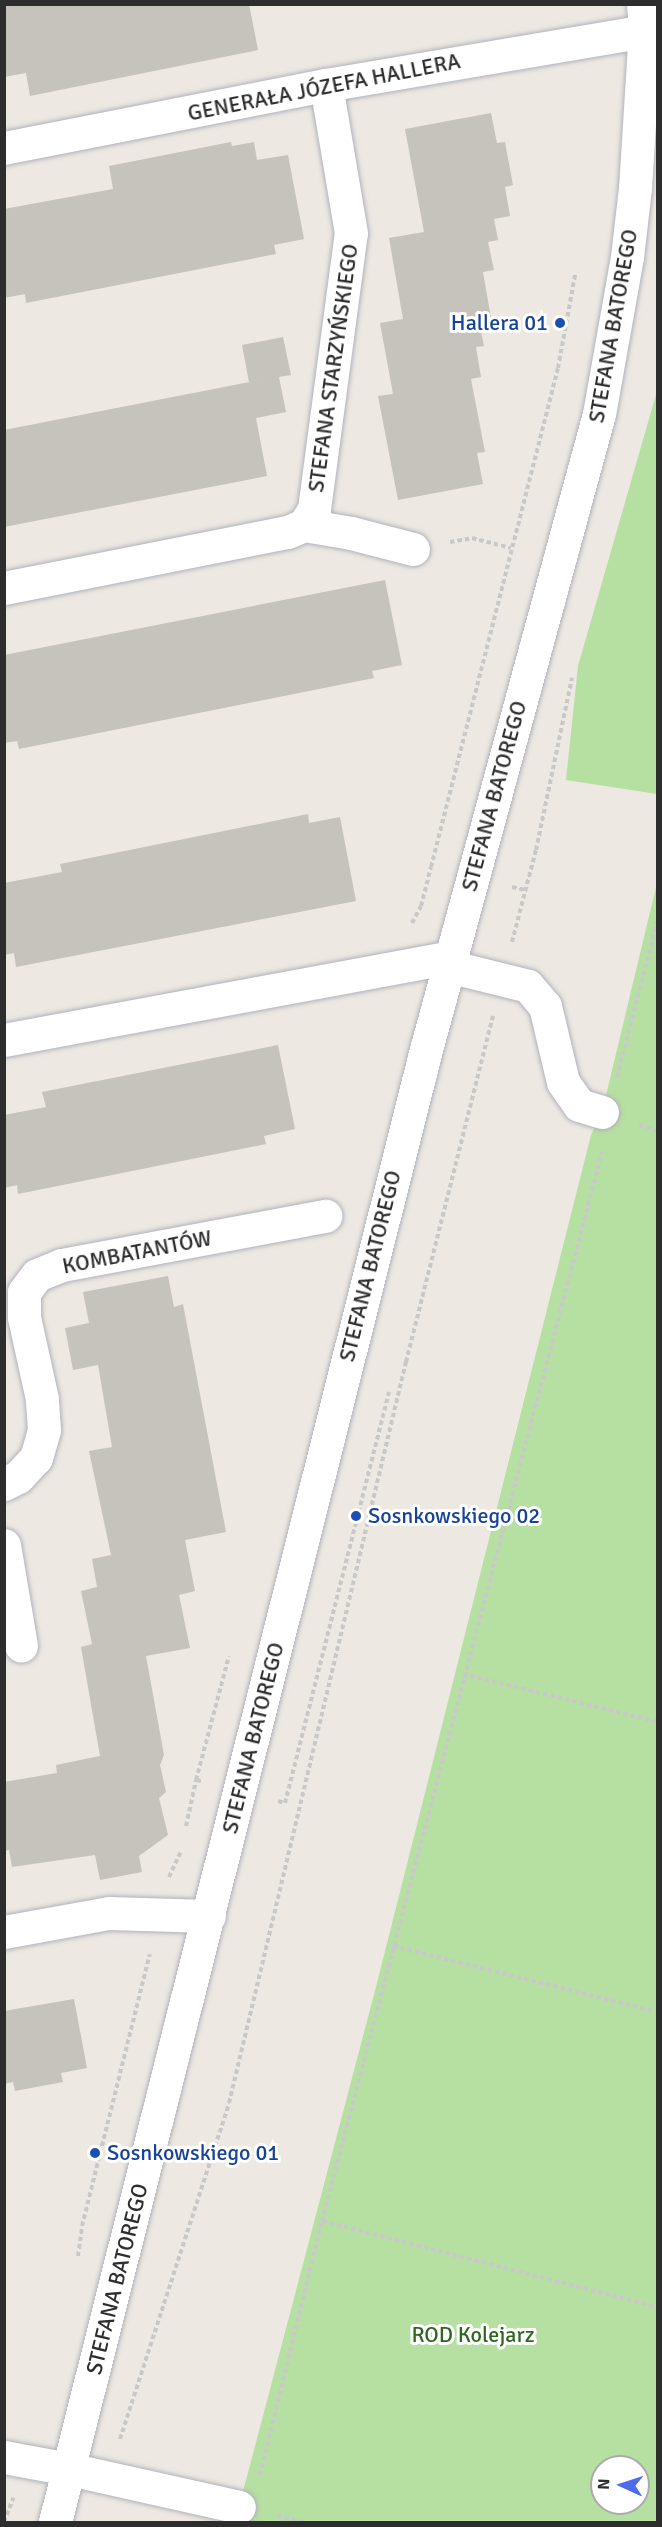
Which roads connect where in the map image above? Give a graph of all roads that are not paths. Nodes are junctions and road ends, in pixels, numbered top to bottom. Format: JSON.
{"nodes":[{"id":1,"x":644,"y":18,"type":"edge"},
{"id":2,"x":326,"y":85,"type":"junction"},
{"id":3,"x":4,"y":148,"type":"edge"},
{"id":4,"x":303,"y":525,"type":"junction"},
{"id":5,"x":413,"y":549,"type":"road end"},
{"id":6,"x":4,"y":588,"type":"edge"},
{"id":7,"x":449,"y":962,"type":"junction"},
{"id":8,"x":4,"y":1040,"type":"edge"},
{"id":9,"x":608,"y":1098,"type":"road end"},
{"id":10,"x":325,"y":1216,"type":"dead end"},
{"id":11,"x":4,"y":1484,"type":"edge"},
{"id":12,"x":4,"y":1545,"type":"edge"},
{"id":13,"x":21,"y":1646,"type":"dead end"},
{"id":14,"x":209,"y":1916,"type":"junction"},
{"id":15,"x":4,"y":1932,"type":"edge"},
{"id":16,"x":4,"y":2457,"type":"edge"},
{"id":17,"x":69,"y":2469,"type":"junction"},
{"id":18,"x":248,"y":2497,"type":"road end"},
{"id":19,"x":55,"y":2523,"type":"edge"}],
"edges":[{"from":1,"to":2,"type":"street","name":"GENERAŁA JÓZEFA HALLERA"},
{"from":1,"to":7,"type":"street","name":"STEFANA BATOREGO"},
{"from":2,"to":3,"type":"street","name":"GENERAŁA JÓZEFA HALLERA"},
{"from":2,"to":4,"type":"street","name":"STEFANA STARZYŃSKIEGO"},
{"from":4,"to":5,"type":"street"},
{"from":4,"to":6,"type":"street"},
{"from":7,"to":8,"type":"street"},
{"from":7,"to":9,"type":"street"},
{"from":7,"to":14,"type":"street","name":"STEFANA BATOREGO"},
{"from":10,"to":11,"type":"street","name":"KOMBATANTÓW"},
{"from":12,"to":13,"type":"street"},
{"from":14,"to":15,"type":"street"},
{"from":14,"to":17,"type":"street","name":"STEFANA BATOREGO"},
{"from":16,"to":17,"type":"street"},
{"from":17,"to":18,"type":"street"},
{"from":17,"to":19,"type":"street","name":"STEFANA BATOREGO"}]}
